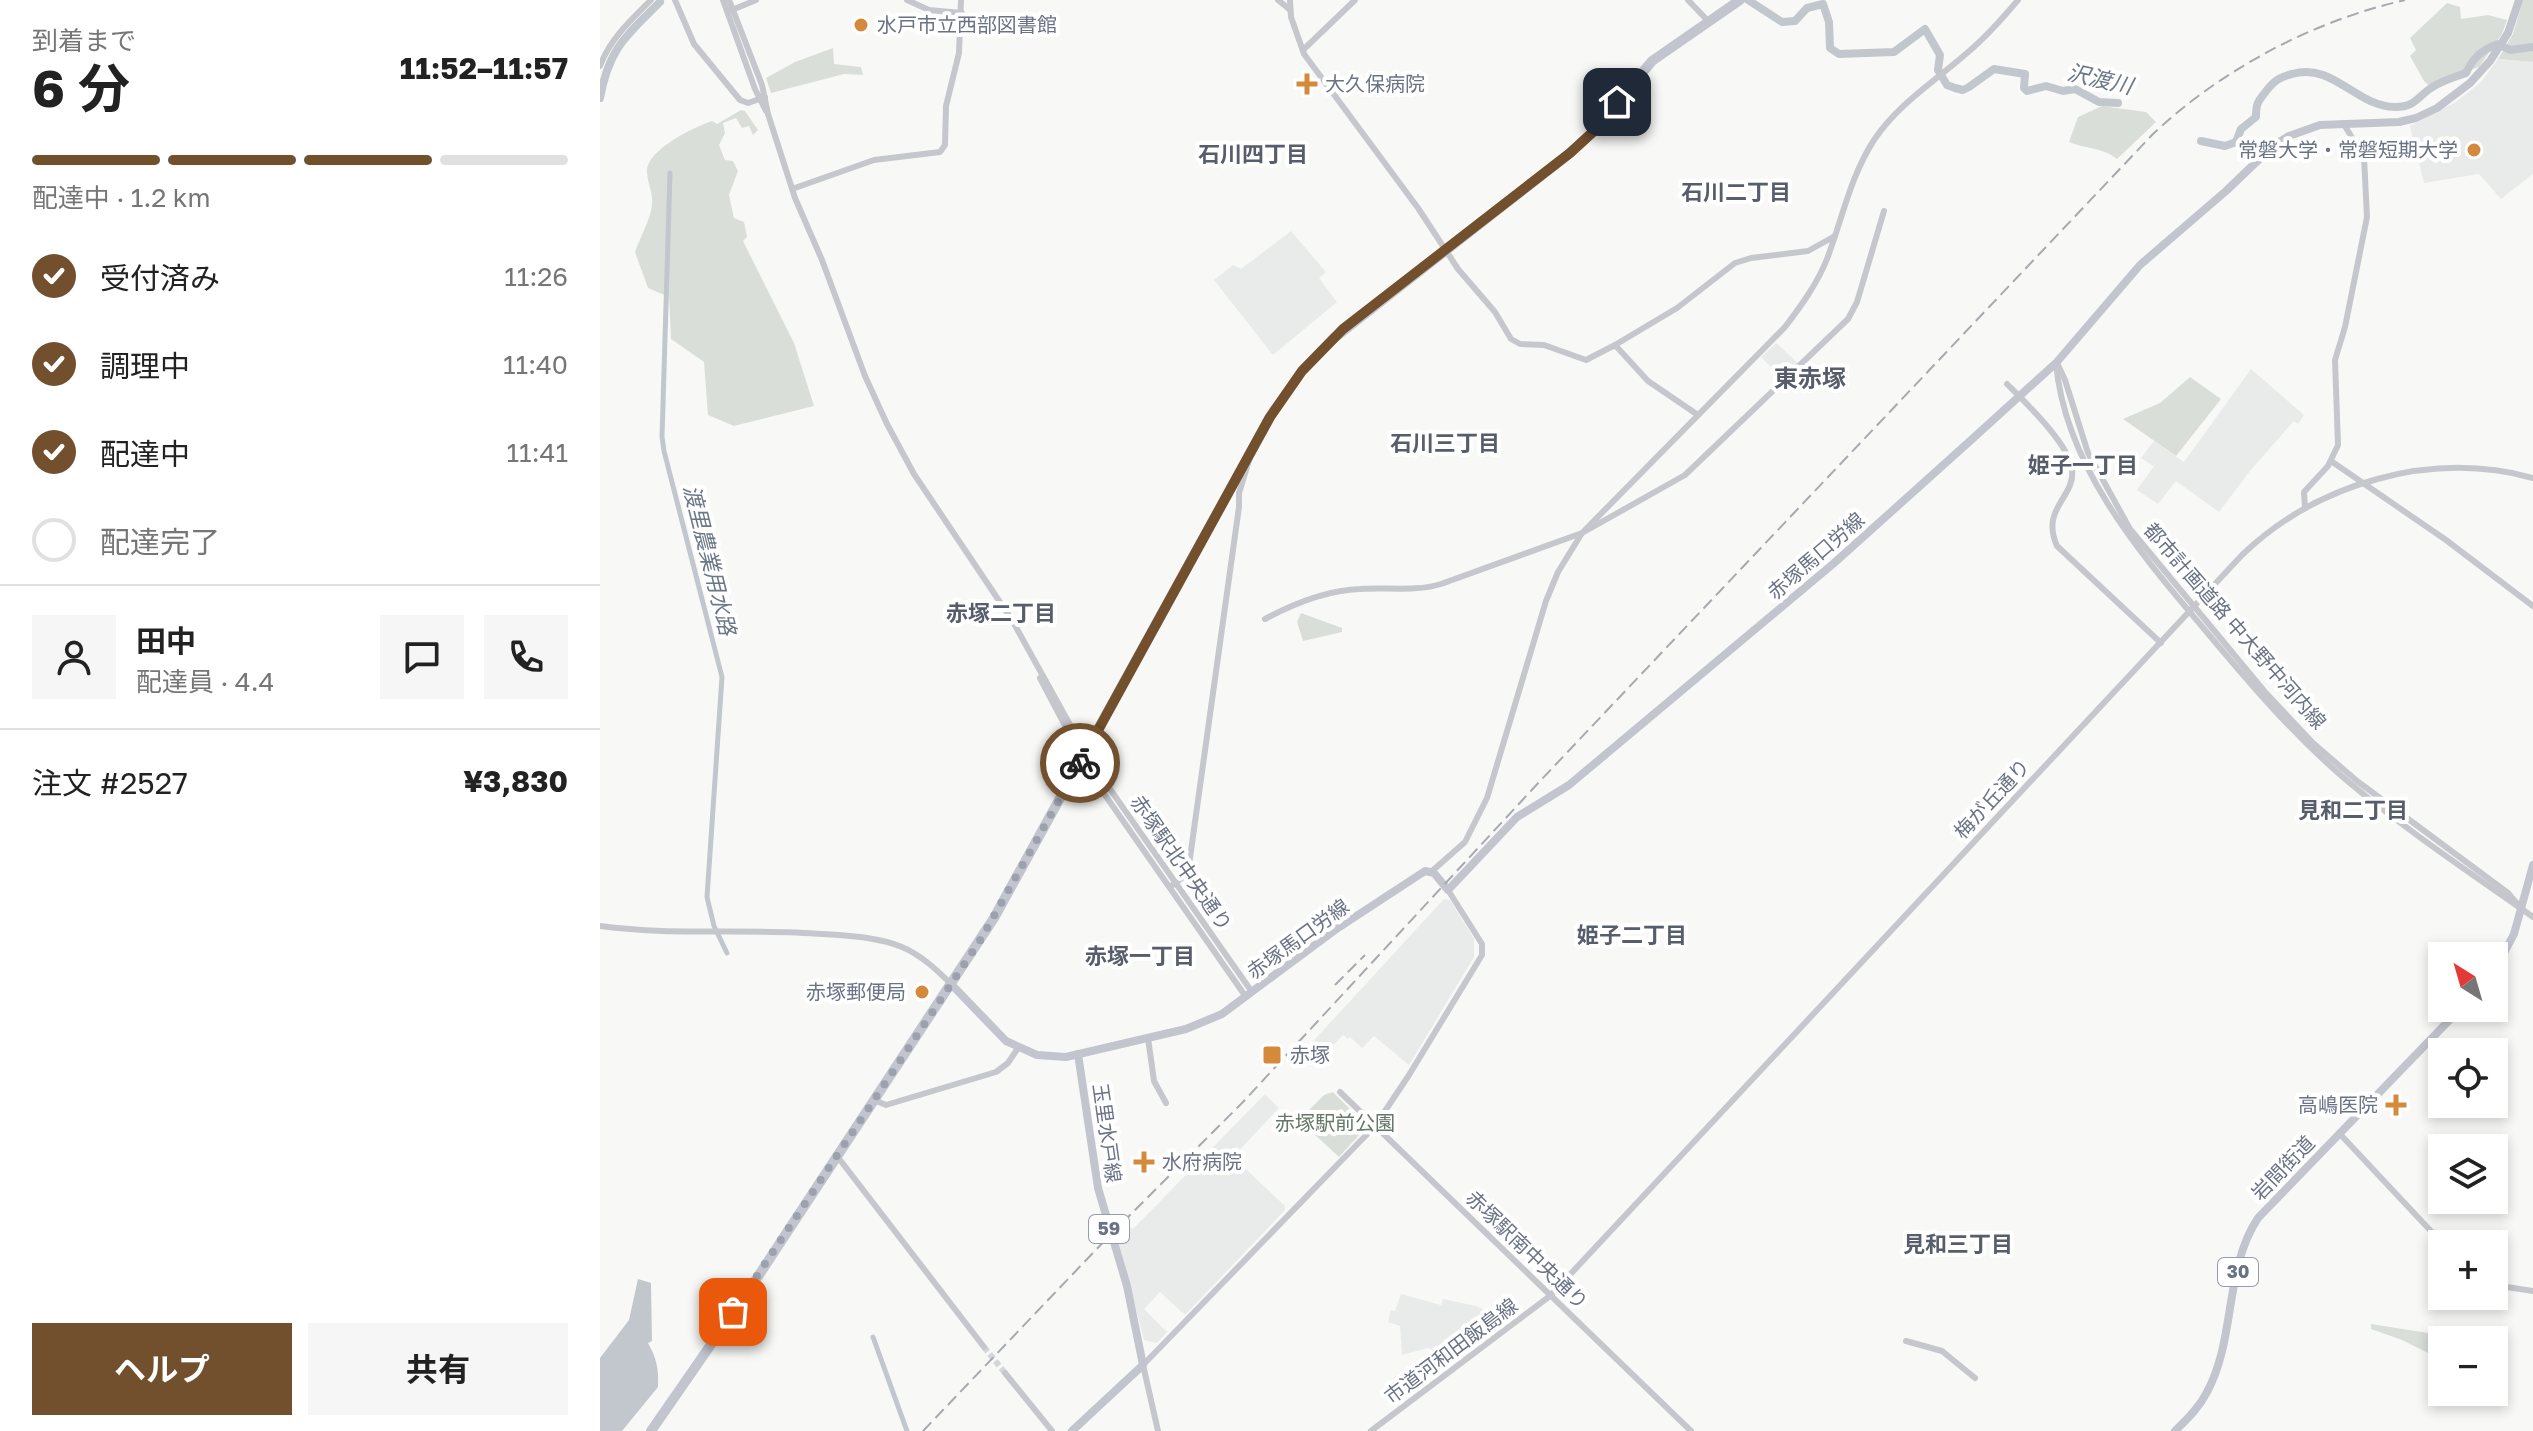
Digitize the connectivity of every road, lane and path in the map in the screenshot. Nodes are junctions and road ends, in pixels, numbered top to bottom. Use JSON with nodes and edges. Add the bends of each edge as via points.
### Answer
{"nodes":[{"id":1,"x":651,"y":0,"type":"edge"},
{"id":2,"x":675,"y":0,"type":"edge"},
{"id":3,"x":726,"y":0,"type":"edge"},
{"id":4,"x":756,"y":0,"type":"edge"},
{"id":5,"x":907,"y":0,"type":"edge"},
{"id":6,"x":961,"y":0,"type":"edge"},
{"id":7,"x":1278,"y":0,"type":"edge"},
{"id":8,"x":1290,"y":0,"type":"edge"},
{"id":9,"x":1355,"y":0,"type":"edge"},
{"id":10,"x":1688,"y":0,"type":"edge"},
{"id":11,"x":1740,"y":0,"type":"edge"},
{"id":12,"x":2018,"y":0,"type":"edge"},
{"id":13,"x":2519,"y":0,"type":"edge"},
{"id":14,"x":1289,"y":9,"type":"junction"},
{"id":15,"x":732,"y":10,"type":"junction"},
{"id":16,"x":962,"y":13,"type":"junction"},
{"id":17,"x":1709,"y":22,"type":"junction"},
{"id":18,"x":1303,"y":50,"type":"junction"},
{"id":19,"x":600,"y":66,"type":"edge"},
{"id":20,"x":762,"y":98,"type":"junction"},
{"id":21,"x":2343,"y":123,"type":"junction"},
{"id":22,"x":792,"y":189,"type":"junction"},
{"id":23,"x":1884,"y":211,"type":"dead end"},
{"id":24,"x":1835,"y":236,"type":"junction"},
{"id":25,"x":1446,"y":251,"type":"junction"},
{"id":26,"x":1615,"y":345,"type":"junction"},
{"id":27,"x":2056,"y":363,"type":"junction"},
{"id":28,"x":2007,"y":384,"type":"dead end"},
{"id":29,"x":2019,"y":397,"type":"junction"},
{"id":30,"x":1698,"y":415,"type":"junction"},
{"id":31,"x":2331,"y":461,"type":"junction"},
{"id":32,"x":2533,"y":478,"type":"edge"},
{"id":33,"x":2362,"y":482,"type":"junction"},
{"id":34,"x":1237,"y":492,"type":"junction"},
{"id":35,"x":2305,"y":508,"type":"junction"},
{"id":36,"x":1582,"y":533,"type":"junction"},
{"id":37,"x":2533,"y":606,"type":"edge"},
{"id":38,"x":2192,"y":610,"type":"junction"},
{"id":39,"x":1265,"y":619,"type":"dead end"},
{"id":40,"x":2161,"y":643,"type":"junction"},
{"id":41,"x":1084,"y":756,"type":"junction"},
{"id":42,"x":2533,"y":865,"type":"edge"},
{"id":43,"x":1431,"y":872,"type":"junction"},
{"id":44,"x":1173,"y":885,"type":"junction"},
{"id":45,"x":1448,"y":890,"type":"junction"},
{"id":46,"x":2521,"y":908,"type":"junction"},
{"id":47,"x":2533,"y":917,"type":"edge"},
{"id":48,"x":600,"y":926,"type":"edge"},
{"id":49,"x":2508,"y":951,"type":"edge"},
{"id":50,"x":951,"y":984,"type":"junction"},
{"id":51,"x":1249,"y":994,"type":"junction"},
{"id":52,"x":2447,"y":1022,"type":"edge"},
{"id":53,"x":1148,"y":1038,"type":"junction"},
{"id":54,"x":1018,"y":1048,"type":"junction"},
{"id":55,"x":1078,"y":1054,"type":"junction"},
{"id":56,"x":1340,"y":1092,"type":"dead end"},
{"id":57,"x":874,"y":1100,"type":"junction"},
{"id":58,"x":1166,"y":1103,"type":"dead end"},
{"id":59,"x":1375,"y":1126,"type":"junction"},
{"id":60,"x":2339,"y":1133,"type":"junction"},
{"id":61,"x":837,"y":1156,"type":"junction"},
{"id":62,"x":2430,"y":1230,"type":"edge"},
{"id":63,"x":2508,"y":1287,"type":"edge"},
{"id":64,"x":2533,"y":1291,"type":"edge"},
{"id":65,"x":1550,"y":1296,"type":"junction"},
{"id":66,"x":1906,"y":1341,"type":"dead end"},
{"id":67,"x":984,"y":1347,"type":"tunnel mouth"},
{"id":68,"x":1143,"y":1365,"type":"junction"},
{"id":69,"x":1005,"y":1373,"type":"tunnel mouth"},
{"id":70,"x":1975,"y":1378,"type":"dead end"},
{"id":71,"x":651,"y":1431,"type":"edge"},
{"id":72,"x":1052,"y":1431,"type":"edge"},
{"id":73,"x":1072,"y":1431,"type":"edge"},
{"id":74,"x":1158,"y":1431,"type":"edge"},
{"id":75,"x":1371,"y":1431,"type":"edge"},
{"id":76,"x":1691,"y":1431,"type":"edge"},
{"id":77,"x":2175,"y":1431,"type":"edge"}],
"edges":[{"from":1,"to":19,"type":"street","via":[[619,33]]},
{"from":2,"to":20,"type":"street","via":[[694,43],[740,100]]},
{"from":3,"to":15,"type":"street"},
{"from":3,"to":20,"type":"street"},
{"from":4,"to":15,"type":"street"},
{"from":5,"to":16,"type":"street","via":[[929,10]]},
{"from":6,"to":16,"type":"street"},
{"from":7,"to":14,"type":"street"},
{"from":8,"to":14,"type":"street"},
{"from":9,"to":18,"type":"street"},
{"from":10,"to":17,"type":"street"},
{"from":11,"to":17,"type":"highway"},
{"from":12,"to":24,"type":"street","via":[[1989,33],[1895,114],[1868,150]]},
{"from":13,"to":21,"type":"main road","name":"赤塚馬口労線","via":[[2497,51],[2452,98],[2408,120]]},
{"from":14,"to":18,"type":"street"},
{"from":15,"to":20,"type":"street"},
{"from":16,"to":22,"type":"street","via":[[940,152],[874,160]]},
{"from":17,"to":25,"type":"highway","via":[[1652,61],[1594,131]]},
{"from":18,"to":25,"type":"street"},
{"from":20,"to":22,"type":"street","name":"赤塚駅北中央通り"},
{"from":21,"to":27,"type":"main road","name":"赤塚馬口労線","via":[[2309,127],[2273,146],[2140,265]]},
{"from":21,"to":31,"type":"street","via":[[2364,157],[2367,201],[2363,244],[2335,360],[2338,431]]},
{"from":22,"to":41,"type":"street","name":"赤塚駅北中央通り","via":[[887,424],[914,474],[1005,608],[1043,688]]},
{"from":23,"to":36,"type":"street","via":[[1857,302],[1841,327],[1694,468]]},
{"from":24,"to":26,"type":"street","via":[[1808,251],[1735,263],[1677,308]]},
{"from":24,"to":30,"type":"street","via":[[1797,312]]},
{"from":25,"to":26,"type":"street","via":[[1516,343],[1544,345],[1586,360]]},
{"from":25,"to":34,"type":"highway","via":[[1350,323],[1309,362],[1250,454]]},
{"from":26,"to":30,"type":"street","via":[[1648,381]]},
{"from":27,"to":29,"type":"main road","name":"赤塚馬口労線"},
{"from":27,"to":38,"type":"street","name":"都市計画道路 中大野中河内線","via":[[2077,443],[2100,492],[2135,546]]},
{"from":28,"to":29,"type":"street"},
{"from":29,"to":40,"type":"street","via":[[2072,466],[2051,525],[2057,546]]},
{"from":29,"to":45,"type":"main road","name":"赤塚馬口労線","via":[[1710,669],[1569,785],[1517,817]]},
{"from":30,"to":36,"type":"street"},
{"from":31,"to":33,"type":"street"},
{"from":31,"to":35,"type":"street","via":[[2304,492]]},
{"from":32,"to":33,"type":"street","name":"梅が丘通り","via":[[2451,469]]},
{"from":33,"to":35,"type":"street","name":"梅が丘通り"},
{"from":33,"to":37,"type":"street"},
{"from":34,"to":41,"type":"highway","via":[[1226,496]]},
{"from":34,"to":44,"type":"street","via":[[1189,865]]},
{"from":35,"to":38,"type":"street","name":"梅が丘通り","via":[[2249,547]]},
{"from":36,"to":39,"type":"street","via":[[1430,587],[1357,589],[1314,598]]},
{"from":36,"to":43,"type":"street","via":[[1546,601],[1478,819],[1465,842]]},
{"from":38,"to":40,"type":"street","name":"梅が丘通り"},
{"from":38,"to":46,"type":"street","name":"都市計画道路 中大野中河内線","via":[[2261,697],[2325,761]]},
{"from":40,"to":65,"type":"street","name":"梅が丘通り"},
{"from":41,"to":44,"type":"street","name":"赤塚駅北中央通り","via":[[1093,778]]},
{"from":41,"to":50,"type":"highway"},
{"from":42,"to":46,"type":"main road"},
{"from":43,"to":45,"type":"main road"},
{"from":43,"to":51,"type":"main road","name":"赤塚馬口労線","via":[[1335,930]]},
{"from":44,"to":51,"type":"street","name":"赤塚駅北中央通り"},
{"from":45,"to":59,"type":"street","via":[[1483,952]]},
{"from":46,"to":47,"type":"street","name":"都市計画道路 中大野中河内線"},
{"from":46,"to":49,"type":"main road"},
{"from":48,"to":50,"type":"street","via":[[650,932],[786,931],[879,940],[917,955]]},
{"from":50,"to":54,"type":"main road"},
{"from":50,"to":57,"type":"highway"},
{"from":51,"to":53,"type":"main road","name":"赤塚馬口労線","via":[[1205,1023]]},
{"from":52,"to":60,"type":"main road","name":"岩間街道","number":"30"},
{"from":53,"to":55,"type":"main road","name":"赤塚馬口労線"},
{"from":53,"to":58,"type":"street","via":[[1154,1081]]},
{"from":54,"to":55,"type":"main road","via":[[1042,1056]]},
{"from":54,"to":57,"type":"street","via":[[1008,1063],[990,1074],[886,1105]]},
{"from":55,"to":68,"type":"main road","name":"玉里水戸線","number":"59","via":[[1098,1188]]},
{"from":56,"to":59,"type":"street","name":"赤塚駅南中央通り"},
{"from":57,"to":61,"type":"highway"},
{"from":59,"to":65,"type":"street","name":"赤塚駅南中央通り"},
{"from":59,"to":68,"type":"street"},
{"from":60,"to":62,"type":"street"},
{"from":60,"to":77,"type":"main road","name":"岩間街道","number":"30","via":[[2254,1223],[2240,1260],[2215,1376],[2197,1409]]},
{"from":61,"to":67,"type":"street"},
{"from":61,"to":71,"type":"highway"},
{"from":63,"to":64,"type":"street"},
{"from":65,"to":75,"type":"street","name":"市道河和田飯島線"},
{"from":65,"to":76,"type":"street","name":"赤塚駅南中央通り"},
{"from":66,"to":70,"type":"street","via":[[1942,1351]]},
{"from":68,"to":73,"type":"main road"},
{"from":68,"to":74,"type":"street"},
{"from":69,"to":72,"type":"street"}]}
